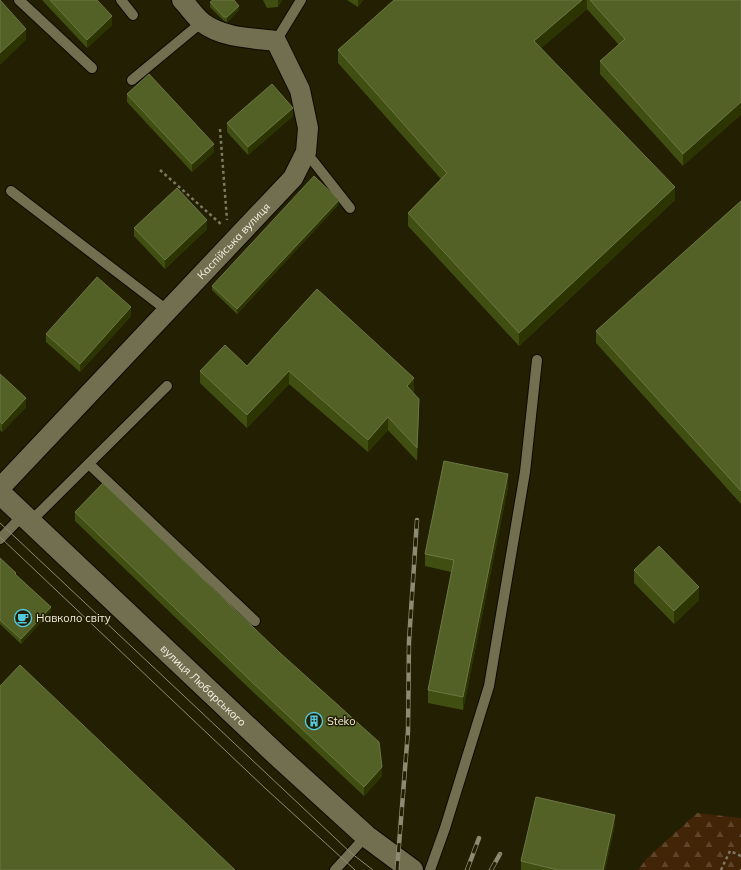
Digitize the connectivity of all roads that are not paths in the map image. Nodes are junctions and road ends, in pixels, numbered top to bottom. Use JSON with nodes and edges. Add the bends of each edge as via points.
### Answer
{"nodes":[{"id":1,"x":19,"y":0,"type":"edge"},
{"id":2,"x":121,"y":0,"type":"edge"},
{"id":3,"x":182,"y":0,"type":"edge"},
{"id":4,"x":301,"y":0,"type":"edge"},
{"id":5,"x":133,"y":15,"type":"dead end"},
{"id":6,"x":202,"y":22,"type":"junction"},
{"id":7,"x":276,"y":41,"type":"junction"},
{"id":8,"x":92,"y":68,"type":"dead end"},
{"id":9,"x":132,"y":80,"type":"dead end"},
{"id":10,"x":306,"y":152,"type":"junction"},
{"id":11,"x":11,"y":191,"type":"dead end"},
{"id":12,"x":350,"y":208,"type":"dead end"},
{"id":13,"x":168,"y":311,"type":"junction"},
{"id":14,"x":537,"y":360,"type":"dead end"},
{"id":15,"x":167,"y":386,"type":"dead end"},
{"id":16,"x":89,"y":464,"type":"junction"},
{"id":17,"x":0,"y":488,"type":"edge"},
{"id":18,"x":0,"y":493,"type":"edge"},
{"id":19,"x":27,"y":519,"type":"junction"},
{"id":20,"x":0,"y":539,"type":"edge"},
{"id":21,"x":255,"y":621,"type":"dead end"},
{"id":22,"x":366,"y":836,"type":"junction"},
{"id":23,"x":335,"y":870,"type":"edge"},
{"id":24,"x":412,"y":870,"type":"edge"},
{"id":25,"x":430,"y":870,"type":"edge"}],
"edges":[{"from":1,"to":8,"type":"lane"},
{"from":2,"to":5,"type":"lane"},
{"from":3,"to":6,"type":"street"},
{"from":4,"to":7,"type":"lane"},
{"from":6,"to":7,"type":"street","via":[[233,36]]},
{"from":6,"to":9,"type":"lane"},
{"from":7,"to":10,"type":"street","name":"Каспійська вулиця","via":[[300,90],[308,128]]},
{"from":10,"to":12,"type":"lane"},
{"from":10,"to":13,"type":"street","name":"Каспійська вулиця","via":[[293,178],[233,234]]},
{"from":11,"to":13,"type":"lane"},
{"from":13,"to":17,"type":"street","name":"Каспійська вулиця"},
{"from":14,"to":25,"type":"lane","via":[[525,472],[489,686]]},
{"from":15,"to":16,"type":"lane"},
{"from":16,"to":19,"type":"lane"},
{"from":16,"to":21,"type":"lane"},
{"from":18,"to":19,"type":"main road","name":"вулиця Любарського"},
{"from":19,"to":20,"type":"lane"},
{"from":19,"to":22,"type":"main road","name":"вулиця Любарського"},
{"from":22,"to":23,"type":"lane"},
{"from":22,"to":24,"type":"main road","name":"вулиця Любарського"}]}
